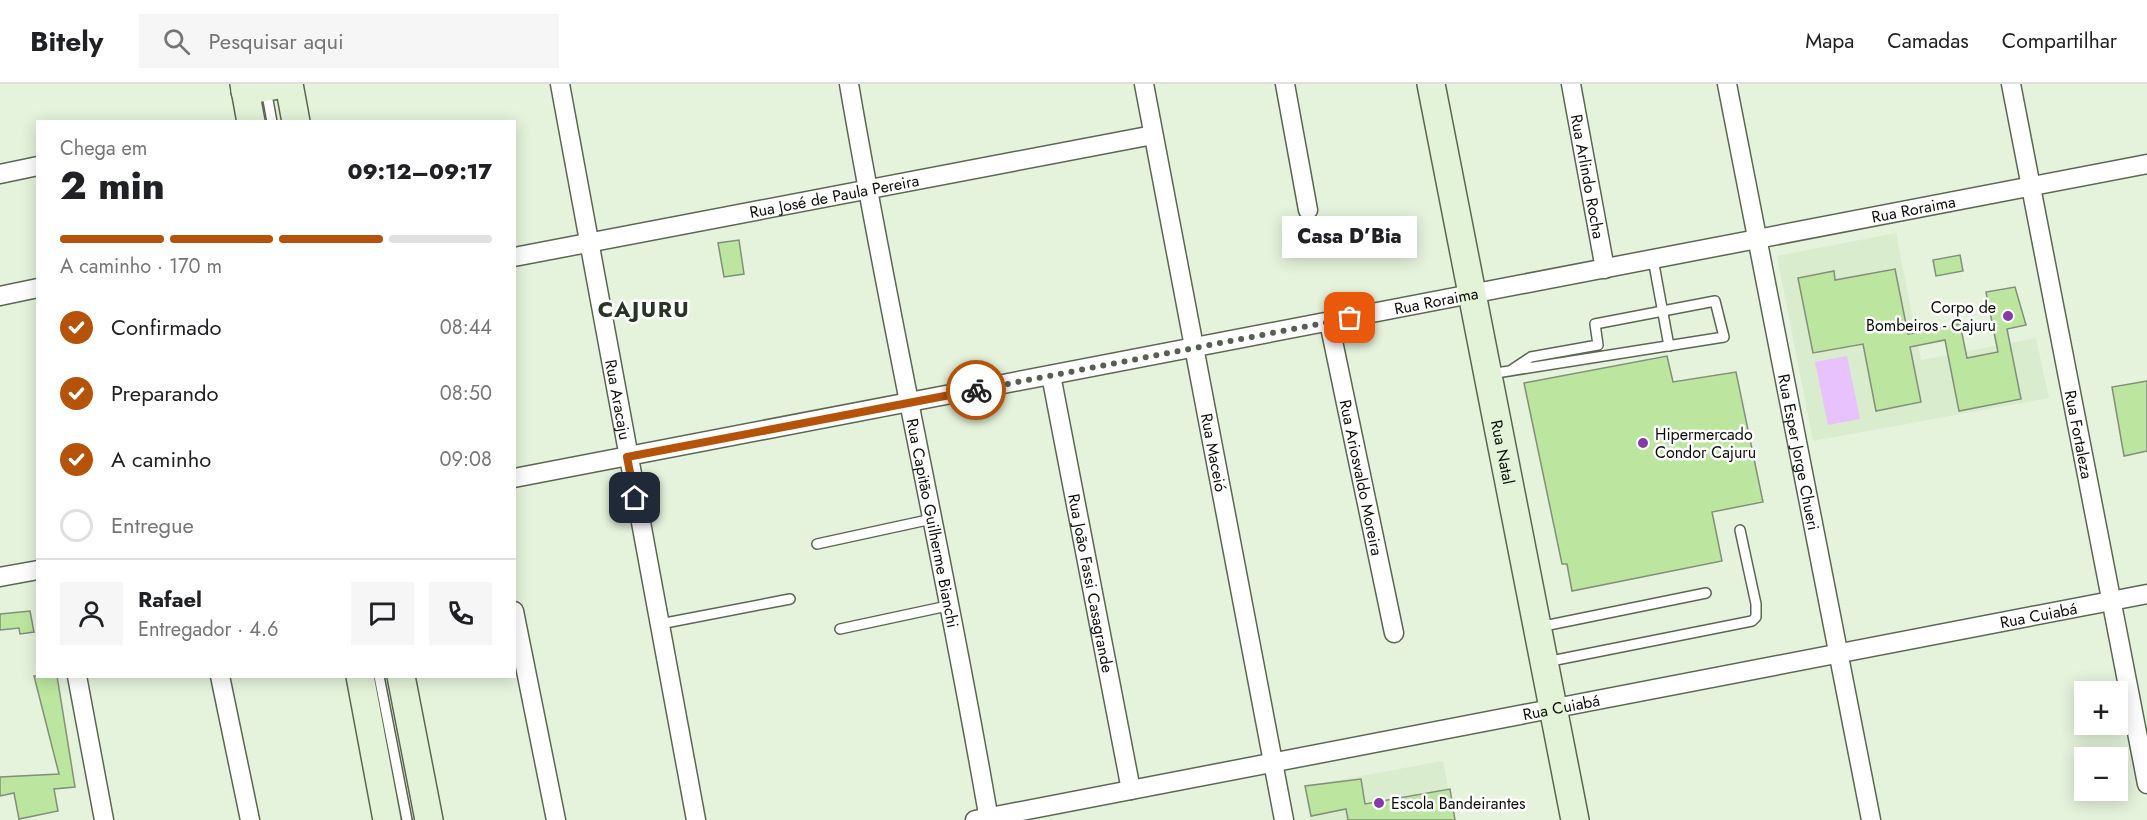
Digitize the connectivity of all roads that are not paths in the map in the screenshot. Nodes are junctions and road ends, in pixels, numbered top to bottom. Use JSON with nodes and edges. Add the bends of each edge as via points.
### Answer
{"nodes":[{"id":1,"x":560,"y":84,"type":"edge"},
{"id":2,"x":849,"y":84,"type":"edge"},
{"id":3,"x":1144,"y":84,"type":"edge"},
{"id":4,"x":1285,"y":84,"type":"edge"},
{"id":5,"x":1431,"y":84,"type":"edge"},
{"id":6,"x":1571,"y":84,"type":"edge"},
{"id":7,"x":1727,"y":84,"type":"edge"},
{"id":8,"x":2011,"y":84,"type":"edge"},
{"id":9,"x":266,"y":86,"type":"edge"},
{"id":10,"x":252,"y":120,"type":"edge"},
{"id":11,"x":272,"y":120,"type":"edge"},
{"id":12,"x":294,"y":120,"type":"edge"},
{"id":13,"x":1153,"y":135,"type":"junction"},
{"id":14,"x":2147,"y":164,"type":"edge"},
{"id":15,"x":36,"y":166,"type":"edge"},
{"id":16,"x":0,"y":174,"type":"edge"},
{"id":17,"x":2031,"y":187,"type":"junction"},
{"id":18,"x":867,"y":190,"type":"junction"},
{"id":19,"x":1308,"y":210,"type":"dead end"},
{"id":20,"x":1757,"y":239,"type":"junction"},
{"id":21,"x":588,"y":243,"type":"junction"},
{"id":22,"x":516,"y":257,"type":"edge"},
{"id":23,"x":1653,"y":259,"type":"junction"},
{"id":24,"x":1605,"y":269,"type":"junction"},
{"id":25,"x":36,"y":288,"type":"edge"},
{"id":26,"x":1472,"y":294,"type":"junction"},
{"id":27,"x":0,"y":296,"type":"edge"},
{"id":28,"x":1663,"y":312,"type":"junction"},
{"id":29,"x":1329,"y":322,"type":"junction"},
{"id":30,"x":1669,"y":346,"type":"junction"},
{"id":31,"x":1194,"y":348,"type":"junction"},
{"id":32,"x":1499,"y":373,"type":"junction"},
{"id":33,"x":1051,"y":375,"type":"junction"},
{"id":34,"x":909,"y":403,"type":"junction"},
{"id":35,"x":627,"y":457,"type":"junction"},
{"id":36,"x":516,"y":478,"type":"edge"},
{"id":37,"x":932,"y":519,"type":"junction"},
{"id":38,"x":1740,"y":530,"type":"dead end"},
{"id":39,"x":817,"y":544,"type":"dead end"},
{"id":40,"x":36,"y":570,"type":"edge"},
{"id":41,"x":0,"y":577,"type":"edge"},
{"id":42,"x":1707,"y":593,"type":"dead end"},
{"id":43,"x":2147,"y":594,"type":"edge"},
{"id":44,"x":790,"y":599,"type":"dead end"},
{"id":45,"x":2112,"y":601,"type":"junction"},
{"id":46,"x":951,"y":605,"type":"junction"},
{"id":47,"x":516,"y":621,"type":"edge"},
{"id":48,"x":660,"y":624,"type":"junction"},
{"id":49,"x":1537,"y":627,"type":"junction"},
{"id":50,"x":840,"y":629,"type":"dead end"},
{"id":51,"x":1394,"y":633,"type":"dead end"},
{"id":52,"x":1839,"y":654,"type":"junction"},
{"id":53,"x":1544,"y":663,"type":"junction"},
{"id":54,"x":77,"y":678,"type":"edge"},
{"id":55,"x":220,"y":678,"type":"edge"},
{"id":56,"x":360,"y":678,"type":"edge"},
{"id":57,"x":379,"y":678,"type":"edge"},
{"id":58,"x":401,"y":678,"type":"edge"},
{"id":59,"x":1553,"y":709,"type":"junction"},
{"id":60,"x":1273,"y":763,"type":"junction"},
{"id":61,"x":2147,"y":784,"type":"edge"},
{"id":62,"x":1131,"y":790,"type":"junction"},
{"id":63,"x":984,"y":819,"type":"edge"},
{"id":64,"x":104,"y":820,"type":"edge"},
{"id":65,"x":250,"y":820,"type":"edge"},
{"id":66,"x":387,"y":820,"type":"edge"},
{"id":67,"x":406,"y":820,"type":"edge"},
{"id":68,"x":429,"y":820,"type":"edge"},
{"id":69,"x":556,"y":820,"type":"edge"},
{"id":70,"x":696,"y":820,"type":"edge"},
{"id":71,"x":1284,"y":820,"type":"edge"},
{"id":72,"x":1575,"y":820,"type":"edge"},
{"id":73,"x":1871,"y":820,"type":"edge"}],
"edges":[{"from":1,"to":21,"type":"street","name":"Rua Aracaju"},
{"from":2,"to":18,"type":"street","name":"Rua Capitão Guilherme Bianchi"},
{"from":3,"to":13,"type":"street","name":"Rua Maceió"},
{"from":4,"to":19,"type":"street"},
{"from":5,"to":26,"type":"street","name":"Rua Natal"},
{"from":6,"to":24,"type":"street","name":"Rua Arlindo Rocha"},
{"from":7,"to":20,"type":"street","name":"Rua Esper Jorge Chueri"},
{"from":8,"to":17,"type":"street","name":"Rua Fortaleza"},
{"from":9,"to":10,"type":"street"},
{"from":9,"to":11,"type":"lane"},
{"from":9,"to":12,"type":"street"},
{"from":13,"to":18,"type":"street","name":"Rua José de Paula Pereira"},
{"from":13,"to":31,"type":"street","name":"Rua Maceió"},
{"from":14,"to":17,"type":"street","name":"Rua Roraima"},
{"from":15,"to":16,"type":"street"},
{"from":17,"to":20,"type":"street","name":"Rua Roraima"},
{"from":17,"to":45,"type":"street","name":"Rua Fortaleza"},
{"from":18,"to":21,"type":"street","name":"Rua José de Paula Pereira"},
{"from":18,"to":34,"type":"street","name":"Rua Capitão Guilherme Bianchi"},
{"from":20,"to":23,"type":"street","name":"Rua Roraima"},
{"from":20,"to":52,"type":"street","name":"Rua Esper Jorge Chueri"},
{"from":21,"to":22,"type":"street","name":"Rua José de Paula Pereira"},
{"from":21,"to":35,"type":"street","name":"Rua Aracaju"},
{"from":23,"to":24,"type":"street","name":"Rua Roraima"},
{"from":23,"to":28,"type":"lane"},
{"from":24,"to":26,"type":"street","name":"Rua Roraima"},
{"from":25,"to":27,"type":"street"},
{"from":26,"to":29,"type":"street","name":"Rua Roraima"},
{"from":26,"to":32,"type":"street","name":"Rua Natal"},
{"from":28,"to":30,"type":"lane"},
{"from":28,"to":30,"type":"lane","via":[[1715,301],[1724,337]]},
{"from":28,"to":32,"type":"lane","via":[[1596,324],[1598,345],[1531,357]]},
{"from":29,"to":31,"type":"street","name":"Rua Roraima"},
{"from":29,"to":51,"type":"street","name":"Rua Ariosvaldo Moreira"},
{"from":30,"to":32,"type":"lane"},
{"from":31,"to":33,"type":"street","name":"Rua Roraima"},
{"from":31,"to":60,"type":"street","name":"Rua Maceió"},
{"from":32,"to":49,"type":"street","name":"Rua Natal"},
{"from":33,"to":34,"type":"street","name":"Rua Roraima"},
{"from":33,"to":62,"type":"street","name":"Rua João Fassi Casagrande"},
{"from":34,"to":35,"type":"street","name":"Rua Roraima"},
{"from":34,"to":37,"type":"street","name":"Rua Capitão Guilherme Bianchi"},
{"from":35,"to":36,"type":"street","name":"Rua Roraima"},
{"from":35,"to":48,"type":"street","name":"Rua Aracaju"},
{"from":37,"to":39,"type":"lane"},
{"from":37,"to":46,"type":"street","name":"Rua Capitão Guilherme Bianchi"},
{"from":38,"to":53,"type":"lane","via":[[1756,604],[1752,621]]},
{"from":40,"to":41,"type":"street"},
{"from":42,"to":49,"type":"lane"},
{"from":43,"to":45,"type":"street","name":"Rua Cuiabá"},
{"from":44,"to":48,"type":"lane"},
{"from":45,"to":52,"type":"street","name":"Rua Cuiabá"},
{"from":45,"to":61,"type":"street","name":"Rua Fortaleza"},
{"from":46,"to":50,"type":"lane"},
{"from":46,"to":63,"type":"street","name":"Rua Capitão Guilherme Bianchi"},
{"from":47,"to":69,"type":"street"},
{"from":48,"to":70,"type":"street","name":"Rua Aracaju"},
{"from":49,"to":53,"type":"street","name":"Rua Natal"},
{"from":52,"to":59,"type":"street","name":"Rua Cuiabá"},
{"from":52,"to":73,"type":"street","name":"Rua Esper Jorge Chueri"},
{"from":53,"to":59,"type":"street","name":"Rua Natal"},
{"from":54,"to":64,"type":"street"},
{"from":55,"to":65,"type":"street"},
{"from":56,"to":66,"type":"street"},
{"from":57,"to":67,"type":"lane"},
{"from":58,"to":68,"type":"street"},
{"from":59,"to":60,"type":"street","name":"Rua Cuiabá"},
{"from":59,"to":72,"type":"street","name":"Rua Natal"},
{"from":60,"to":62,"type":"street","name":"Rua Cuiabá"},
{"from":60,"to":71,"type":"street","name":"Rua Maceió"},
{"from":62,"to":63,"type":"street","name":"Rua Cuiabá"}]}
